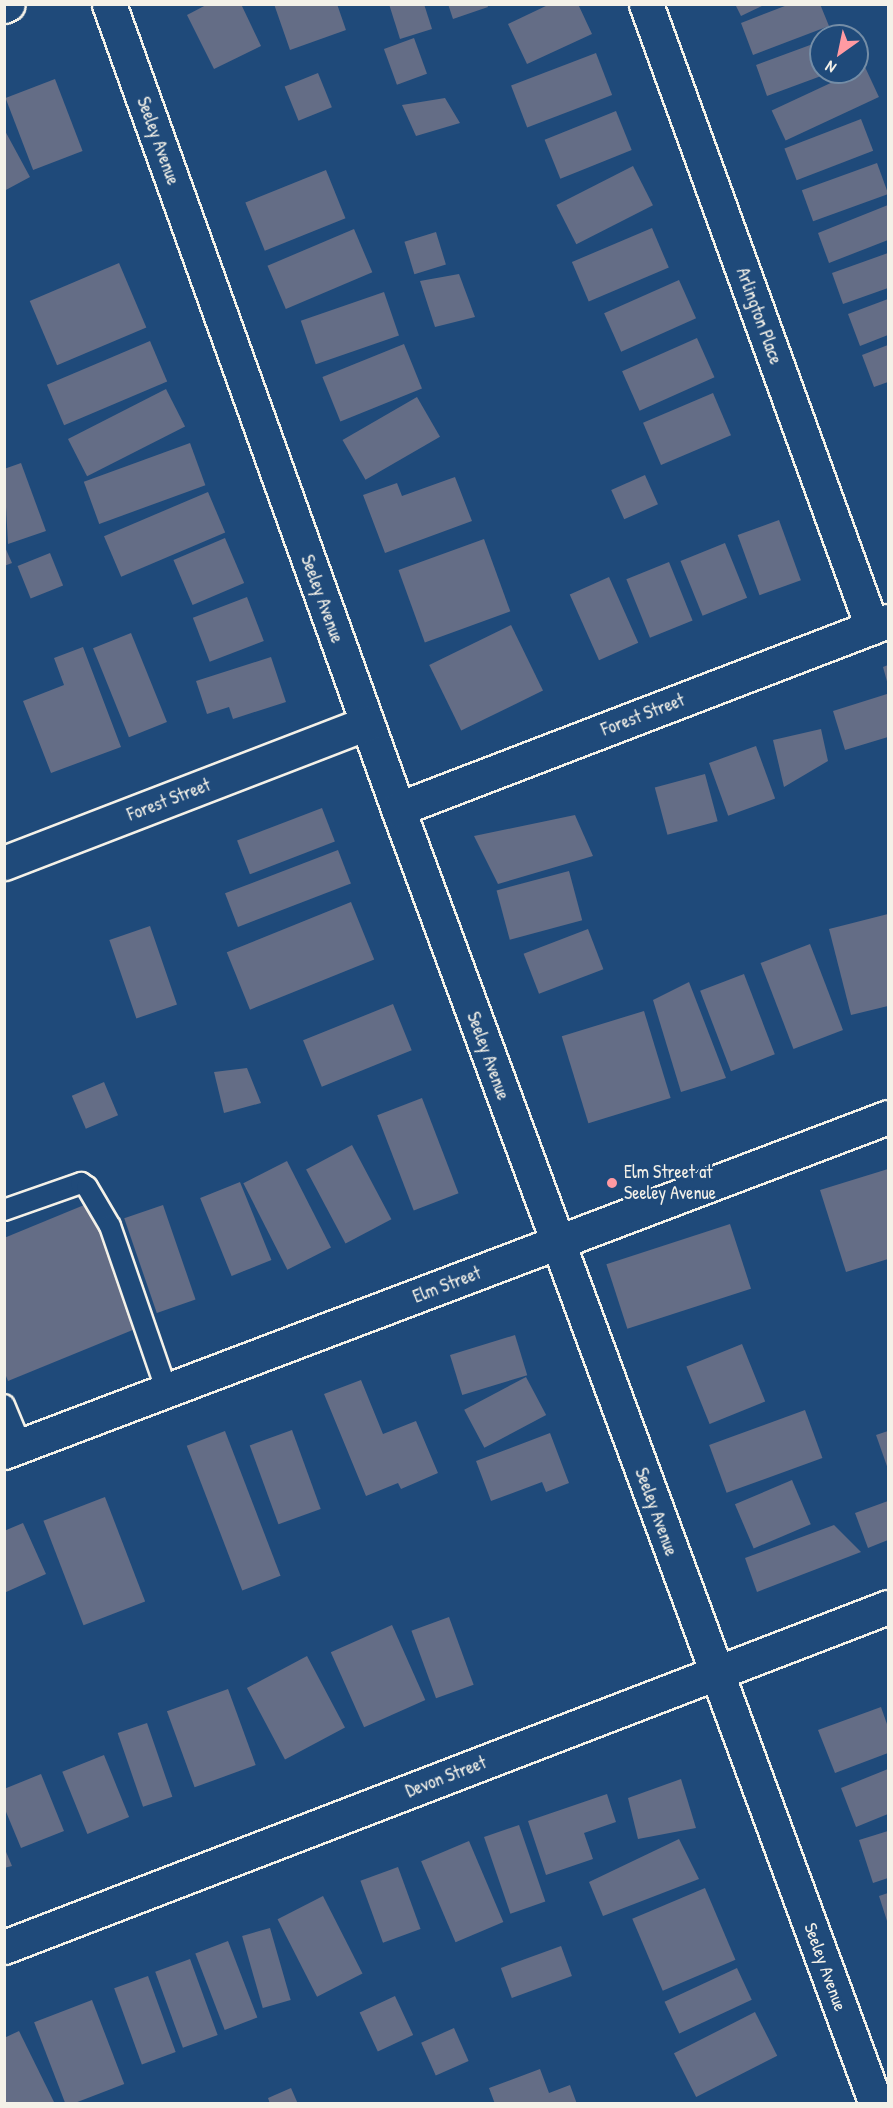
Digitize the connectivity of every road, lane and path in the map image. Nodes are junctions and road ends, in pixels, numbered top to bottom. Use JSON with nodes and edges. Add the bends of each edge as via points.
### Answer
{"nodes":[{"id":1,"x":109,"y":4,"type":"edge"},
{"id":2,"x":646,"y":4,"type":"edge"},
{"id":3,"x":880,"y":624,"type":"edge"},
{"id":4,"x":367,"y":723,"type":"junction"},
{"id":5,"x":398,"y":809,"type":"junction"},
{"id":6,"x":4,"y":863,"type":"edge"},
{"id":7,"x":888,"y":1117,"type":"edge"},
{"id":8,"x":4,"y":1210,"type":"edge"},
{"id":9,"x":557,"y":1242,"type":"junction"},
{"id":10,"x":167,"y":1392,"type":"junction"},
{"id":11,"x":4,"y":1405,"type":"edge"},
{"id":12,"x":13,"y":1449,"type":"edge"},
{"id":13,"x":888,"y":1607,"type":"edge"},
{"id":14,"x":716,"y":1672,"type":"junction"},
{"id":15,"x":4,"y":1947,"type":"edge"},
{"id":16,"x":888,"y":2101,"type":"edge"},
{"id":17,"x":876,"y":2103,"type":"edge"},
{"id":18,"x":881,"y":2103,"type":"edge"}],
"edges":[{"from":1,"to":4,"type":"street","name":"Seeley Avenue"},
{"from":2,"to":3,"type":"street","name":"Arlington Place"},
{"from":3,"to":5,"type":"street","name":"Forest Street"},
{"from":4,"to":5,"type":"street","name":"Seeley Avenue"},
{"from":4,"to":6,"type":"street","name":"Forest Street"},
{"from":5,"to":9,"type":"street","name":"Seeley Avenue"},
{"from":7,"to":9,"type":"street","name":"Elm Street"},
{"from":8,"to":10,"type":"lane","via":[[81,1183],[87,1187],[110,1226]]},
{"from":9,"to":10,"type":"street","name":"Elm Street"},
{"from":9,"to":14,"type":"street","name":"Seeley Avenue"},
{"from":10,"to":12,"type":"street","name":"Elm Street"},
{"from":11,"to":12,"type":"lane"},
{"from":13,"to":14,"type":"street","name":"Devon Street"},
{"from":14,"to":15,"type":"street","name":"Devon Street"},
{"from":14,"to":17,"type":"street","name":"Seeley Avenue"},
{"from":16,"to":18,"type":"street"}]}
